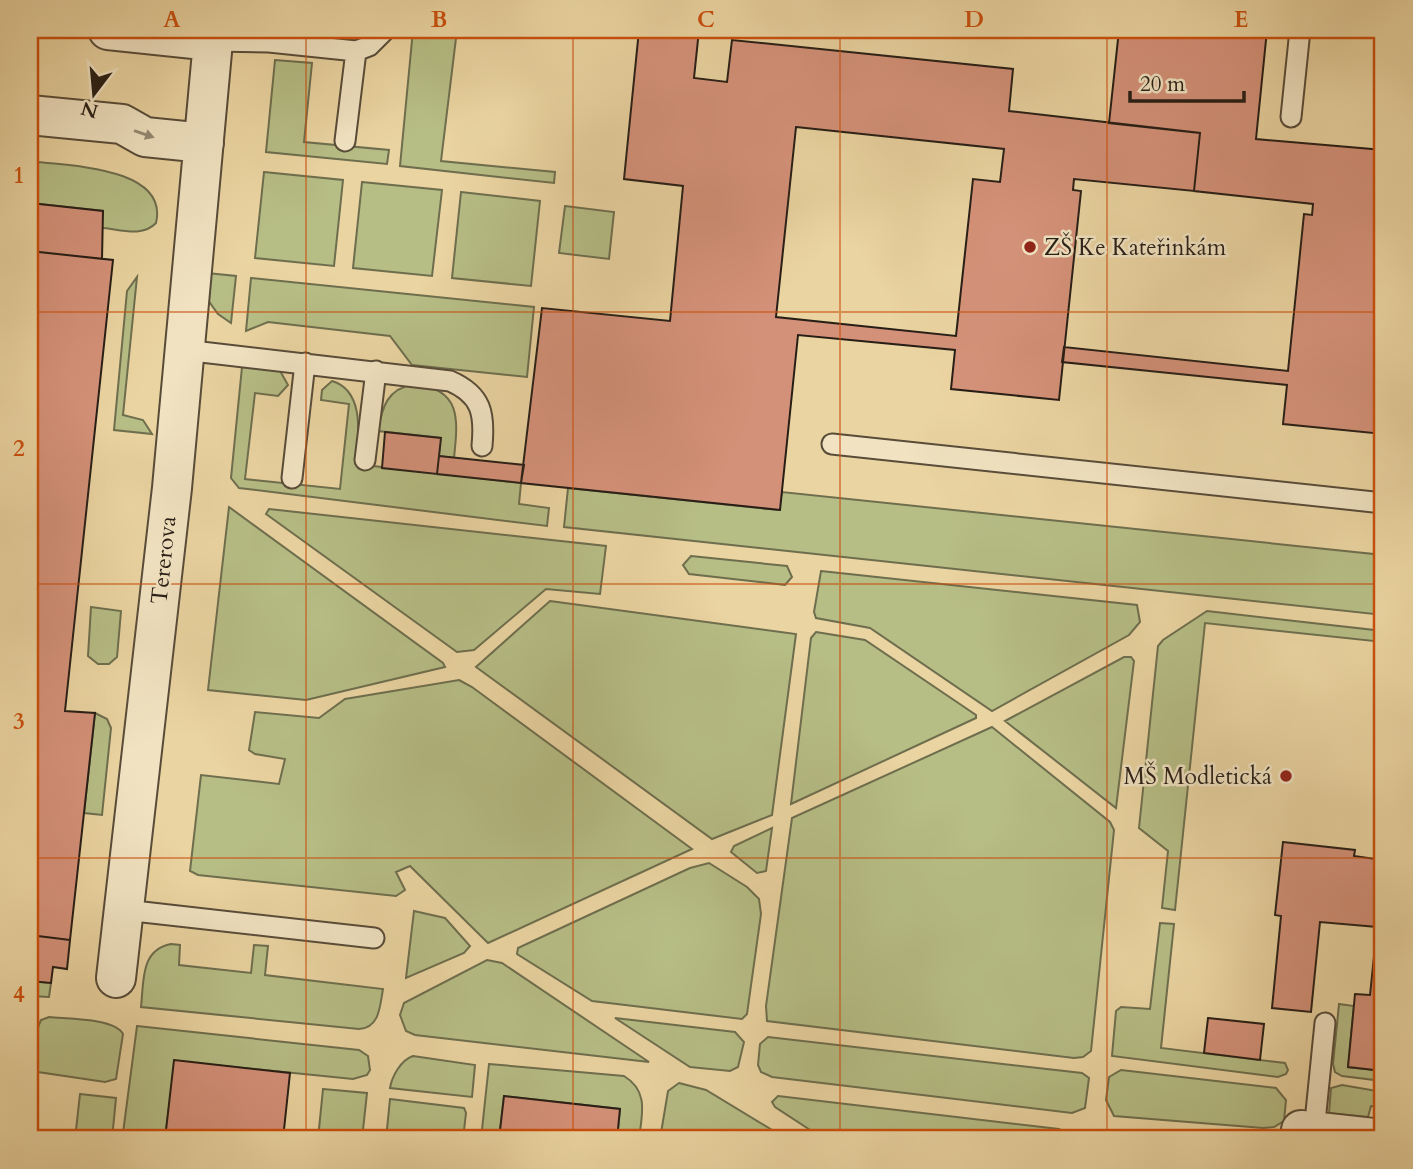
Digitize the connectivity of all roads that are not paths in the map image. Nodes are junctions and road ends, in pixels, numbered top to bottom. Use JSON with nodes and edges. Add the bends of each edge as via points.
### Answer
{"nodes":[{"id":1,"x":108,"y":30,"type":"edge"},
{"id":2,"x":385,"y":30,"type":"edge"},
{"id":3,"x":1300,"y":30,"type":"edge"},
{"id":4,"x":213,"y":41,"type":"junction"},
{"id":5,"x":356,"y":51,"type":"junction"},
{"id":6,"x":30,"y":115,"type":"edge"},
{"id":7,"x":1291,"y":117,"type":"dead end"},
{"id":8,"x":345,"y":141,"type":"dead end"},
{"id":9,"x":204,"y":143,"type":"junction"},
{"id":10,"x":184,"y":350,"type":"junction"},
{"id":11,"x":304,"y":363,"type":"junction"},
{"id":12,"x":376,"y":371,"type":"junction"},
{"id":13,"x":832,"y":444,"type":"dead end"},
{"id":14,"x":482,"y":446,"type":"dead end"},
{"id":15,"x":365,"y":460,"type":"dead end"},
{"id":16,"x":292,"y":478,"type":"dead end"},
{"id":17,"x":1383,"y":503,"type":"edge"},
{"id":18,"x":125,"y":910,"type":"junction"},
{"id":19,"x":374,"y":938,"type":"dead end"},
{"id":20,"x":116,"y":978,"type":"dead end"},
{"id":21,"x":1325,"y":1023,"type":"dead end"},
{"id":22,"x":1307,"y":1131,"type":"joint"},
{"id":23,"x":1383,"y":1139,"type":"edge"}],
"edges":[{"from":1,"to":4,"type":"street"},
{"from":2,"to":5,"type":"lane","via":[[369,46]]},
{"from":3,"to":7,"type":"lane"},
{"from":4,"to":5,"type":"lane"},
{"from":4,"to":9,"type":"street","name":"Tererova"},
{"from":5,"to":8,"type":"lane"},
{"from":6,"to":9,"type":"street","one_way":true,"via":[[122,124],[145,137]]},
{"from":9,"to":10,"type":"street","name":"Tererova"},
{"from":10,"to":11,"type":"lane"},
{"from":10,"to":18,"type":"street","name":"Tererova"},
{"from":11,"to":12,"type":"lane"},
{"from":11,"to":16,"type":"lane"},
{"from":12,"to":14,"type":"lane","via":[[437,377],[464,387],[480,403]]},
{"from":12,"to":15,"type":"lane"},
{"from":13,"to":17,"type":"lane"},
{"from":18,"to":19,"type":"lane"},
{"from":18,"to":20,"type":"street","name":"Tererova"},
{"from":21,"to":22,"type":"lane"},
{"from":22,"to":23,"type":"street"}]}
